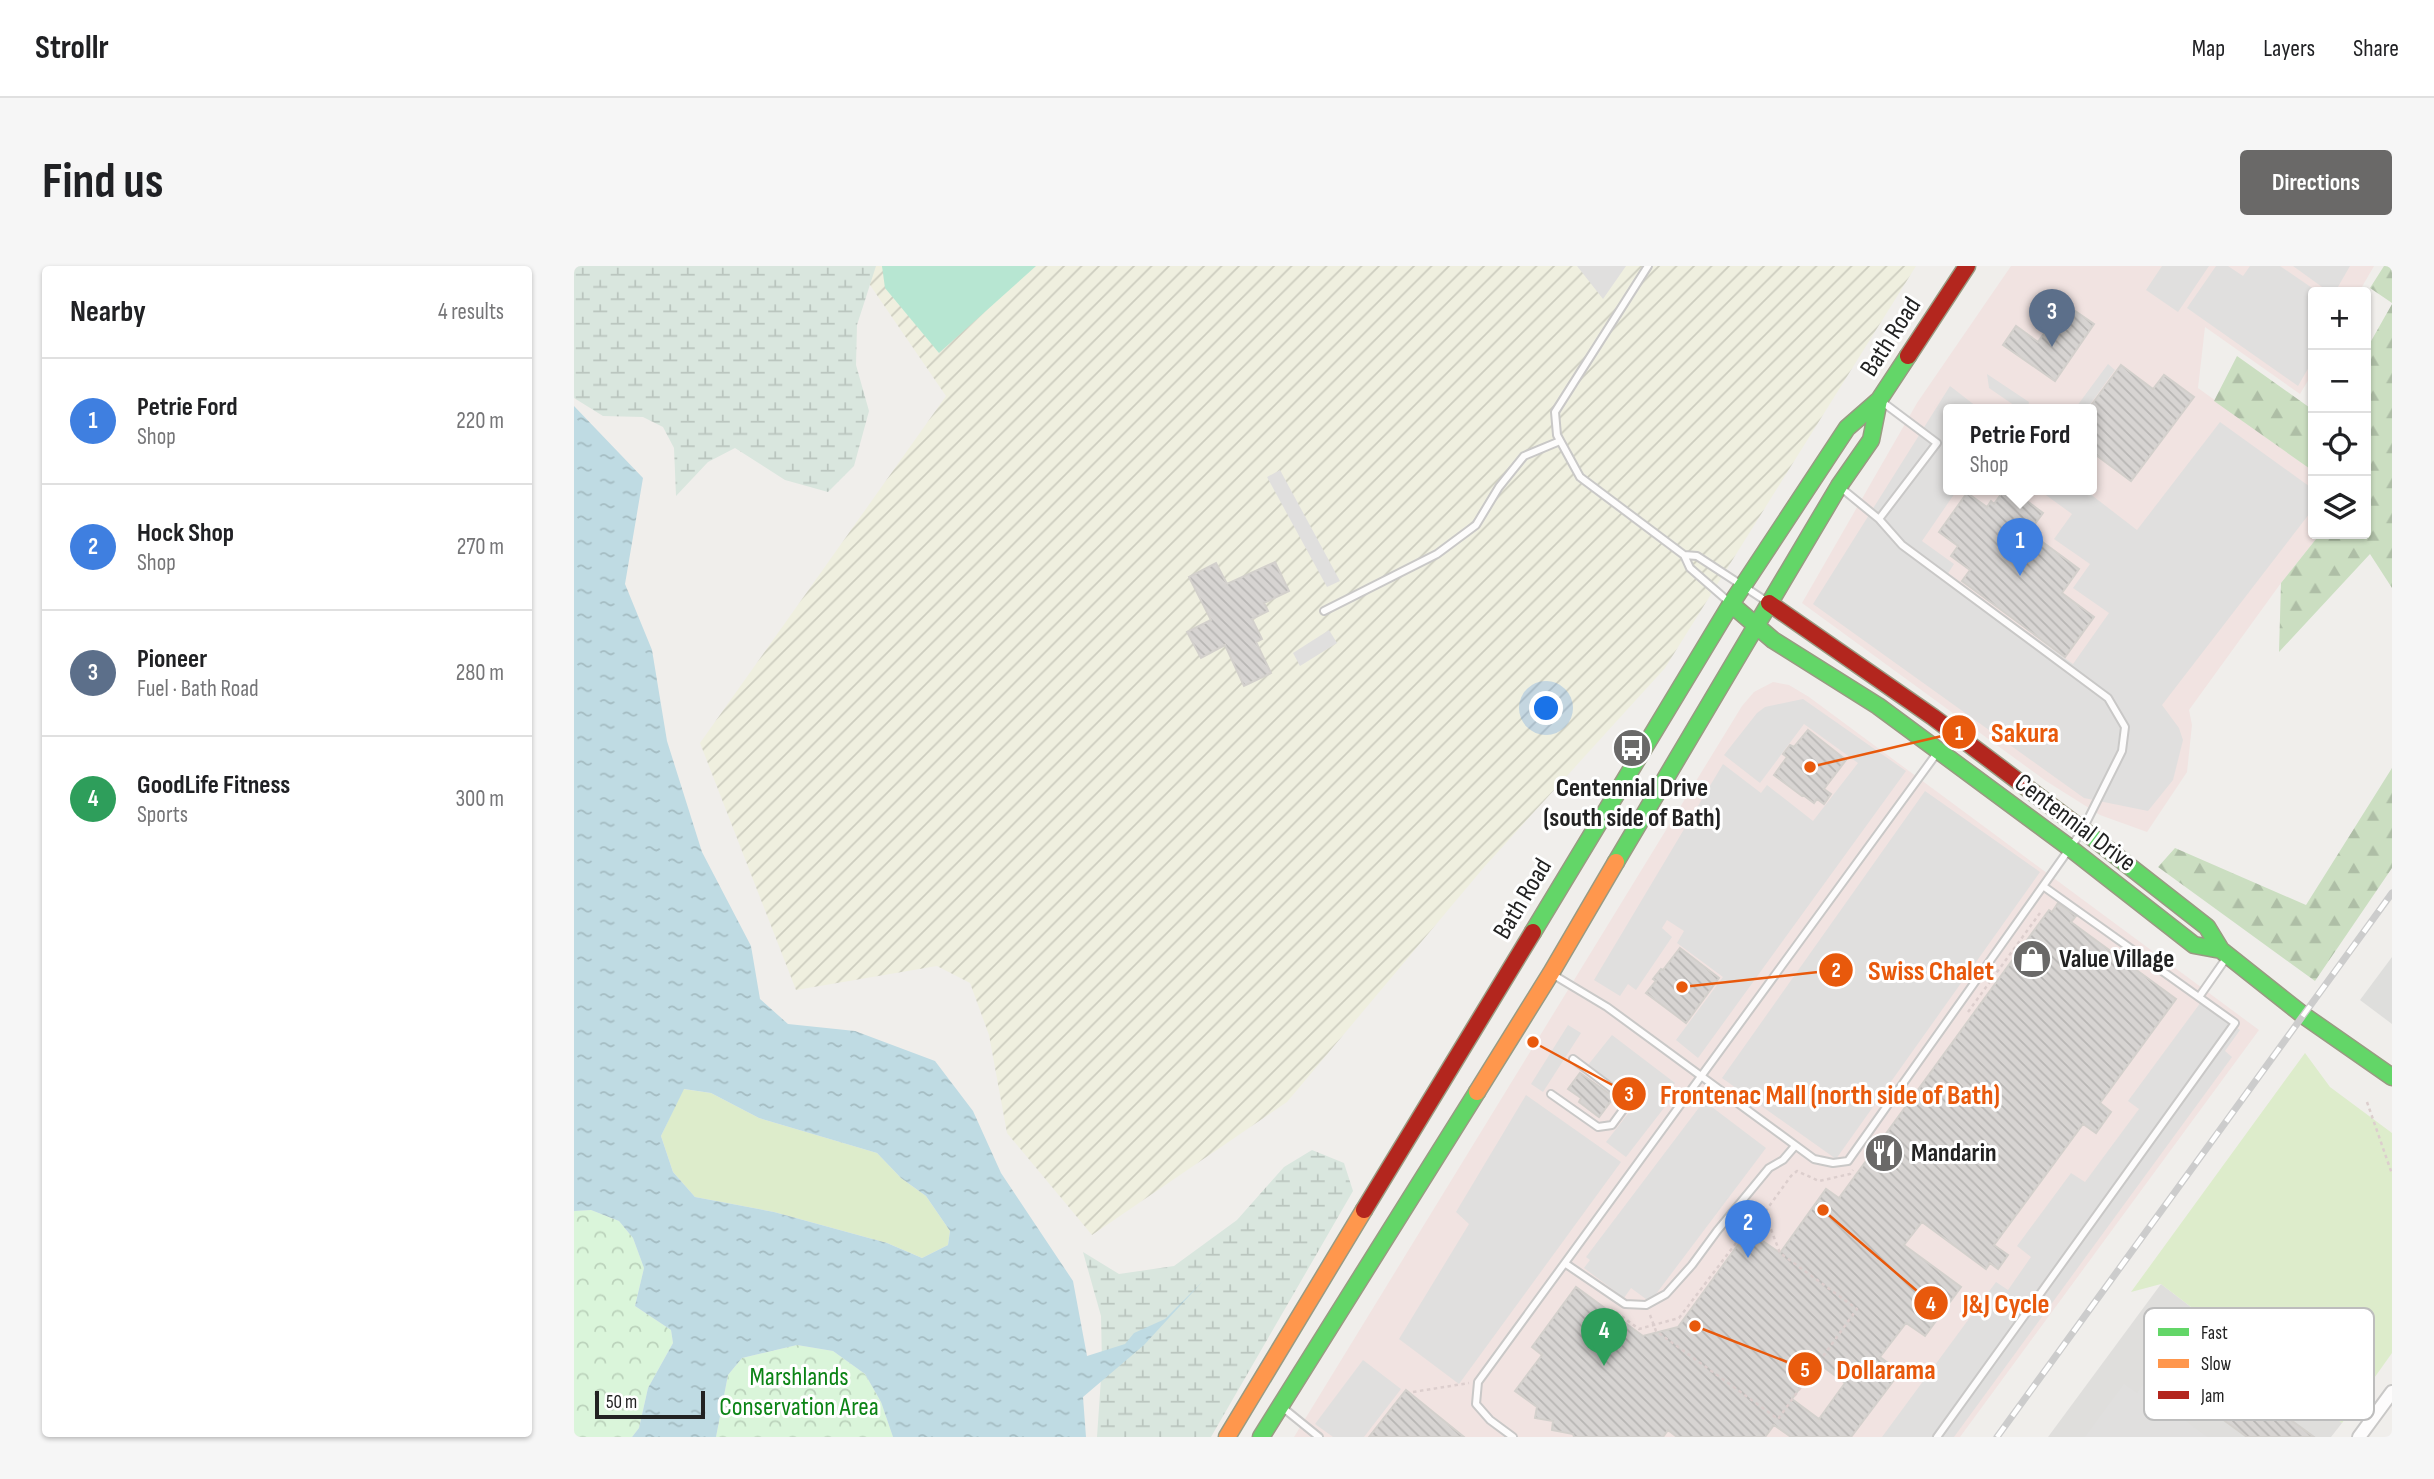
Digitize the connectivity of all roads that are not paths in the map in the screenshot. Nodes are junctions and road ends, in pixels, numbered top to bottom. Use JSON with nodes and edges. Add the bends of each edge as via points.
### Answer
{"nodes":[{"id":1,"x":1648,"y":266,"type":"edge"},
{"id":2,"x":1967,"y":266,"type":"edge"},
{"id":3,"x":1879,"y":400,"type":"junction"},
{"id":4,"x":1560,"y":441,"type":"junction"},
{"id":5,"x":1839,"y":486,"type":"junction"},
{"id":6,"x":1879,"y":519,"type":"junction"},
{"id":7,"x":1684,"y":555,"type":"junction"},
{"id":8,"x":1742,"y":585,"type":"junction"},
{"id":9,"x":1769,"y":603,"type":"junction"},
{"id":10,"x":1731,"y":604,"type":"junction"},
{"id":11,"x":1324,"y":611,"type":"dead end"},
{"id":12,"x":1755,"y":626,"type":"junction"},
{"id":13,"x":1938,"y":752,"type":"junction"},
{"id":14,"x":2082,"y":831,"type":"junction"},
{"id":15,"x":2070,"y":848,"type":"junction"},
{"id":16,"x":2043,"y":886,"type":"junction"},
{"id":17,"x":2225,"y":953,"type":"junction"},
{"id":18,"x":1551,"y":973,"type":"junction"},
{"id":19,"x":2199,"y":997,"type":"junction"},
{"id":20,"x":1573,"y":1059,"type":"dead end"},
{"id":21,"x":1700,"y":1076,"type":"junction"},
{"id":22,"x":2392,"y":1077,"type":"edge"},
{"id":23,"x":1551,"y":1094,"type":"dead end"},
{"id":24,"x":1795,"y":1146,"type":"junction"},
{"id":25,"x":1566,"y":1264,"type":"junction"},
{"id":26,"x":2392,"y":1392,"type":"edge"},
{"id":27,"x":1280,"y":1406,"type":"junction"},
{"id":28,"x":2374,"y":1417,"type":"edge"},
{"id":29,"x":2371,"y":1420,"type":"edge"},
{"id":30,"x":1227,"y":1437,"type":"edge"},
{"id":31,"x":1261,"y":1437,"type":"edge"},
{"id":32,"x":1319,"y":1437,"type":"edge"},
{"id":33,"x":1513,"y":1437,"type":"edge"},
{"id":34,"x":1937,"y":1437,"type":"edge"},
{"id":35,"x":2359,"y":1437,"type":"edge"}],
"edges":[{"from":1,"to":4,"type":"lane","via":[[1555,412]]},
{"from":2,"to":3,"type":"main road","name":"Bath Road"},
{"from":3,"to":5,"type":"main road","name":"Bath Road","via":[[1871,440]]},
{"from":3,"to":6,"type":"lane","via":[[1937,443]]},
{"from":3,"to":8,"type":"main road","name":"Bath Road","via":[[1847,428]]},
{"from":4,"to":7,"type":"lane","via":[[1580,477]]},
{"from":4,"to":11,"type":"lane","via":[[1524,456],[1476,525],[1437,554]]},
{"from":5,"to":6,"type":"lane"},
{"from":5,"to":9,"type":"main road","name":"Bath Road"},
{"from":6,"to":14,"type":"lane","via":[[1902,545],[2108,698],[2125,727],[2122,751]]},
{"from":7,"to":8,"type":"lane","via":[[1698,556]]},
{"from":7,"to":10,"type":"lane","via":[[1690,568]]},
{"from":8,"to":9,"type":"lane"},
{"from":8,"to":10,"type":"main road","name":"Bath Road"},
{"from":9,"to":12,"type":"main road","name":"Bath Road"},
{"from":9,"to":14,"type":"main road","name":"Centennial Drive","via":[[1933,716]]},
{"from":10,"to":12,"type":"main road","name":"Centennial Drive"},
{"from":10,"to":30,"type":"main road","name":"Bath Road"},
{"from":12,"to":13,"type":"main road","name":"Centennial Drive","via":[[1878,706]]},
{"from":12,"to":18,"type":"main road","name":"Bath Road"},
{"from":13,"to":15,"type":"main road","name":"Centennial Drive"},
{"from":13,"to":21,"type":"lane"},
{"from":14,"to":15,"type":"lane"},
{"from":14,"to":17,"type":"main road","name":"Centennial Drive","via":[[2207,927]]},
{"from":15,"to":16,"type":"lane"},
{"from":15,"to":17,"type":"main road","name":"Centennial Drive","via":[[2194,945]]},
{"from":16,"to":19,"type":"lane"},
{"from":16,"to":24,"type":"lane","via":[[1848,1161],[1824,1163]]},
{"from":17,"to":19,"type":"lane"},
{"from":17,"to":22,"type":"main road","name":"Centennial Drive"},
{"from":18,"to":21,"type":"lane","via":[[1608,1007]]},
{"from":18,"to":27,"type":"main road","name":"Bath Road"},
{"from":19,"to":34,"type":"lane","via":[[2235,1023]]},
{"from":20,"to":23,"type":"lane","via":[[1621,1096],[1623,1110],[1612,1125],[1598,1127]]},
{"from":21,"to":24,"type":"lane"},
{"from":21,"to":25,"type":"lane"},
{"from":24,"to":25,"type":"lane","via":[[1769,1168],[1666,1294],[1646,1305],[1625,1304]]},
{"from":25,"to":33,"type":"lane","via":[[1478,1382],[1476,1404]]},
{"from":26,"to":28,"type":"street"},
{"from":27,"to":31,"type":"main road","name":"Bath Road"},
{"from":27,"to":32,"type":"lane"},
{"from":29,"to":35,"type":"street"}]}
